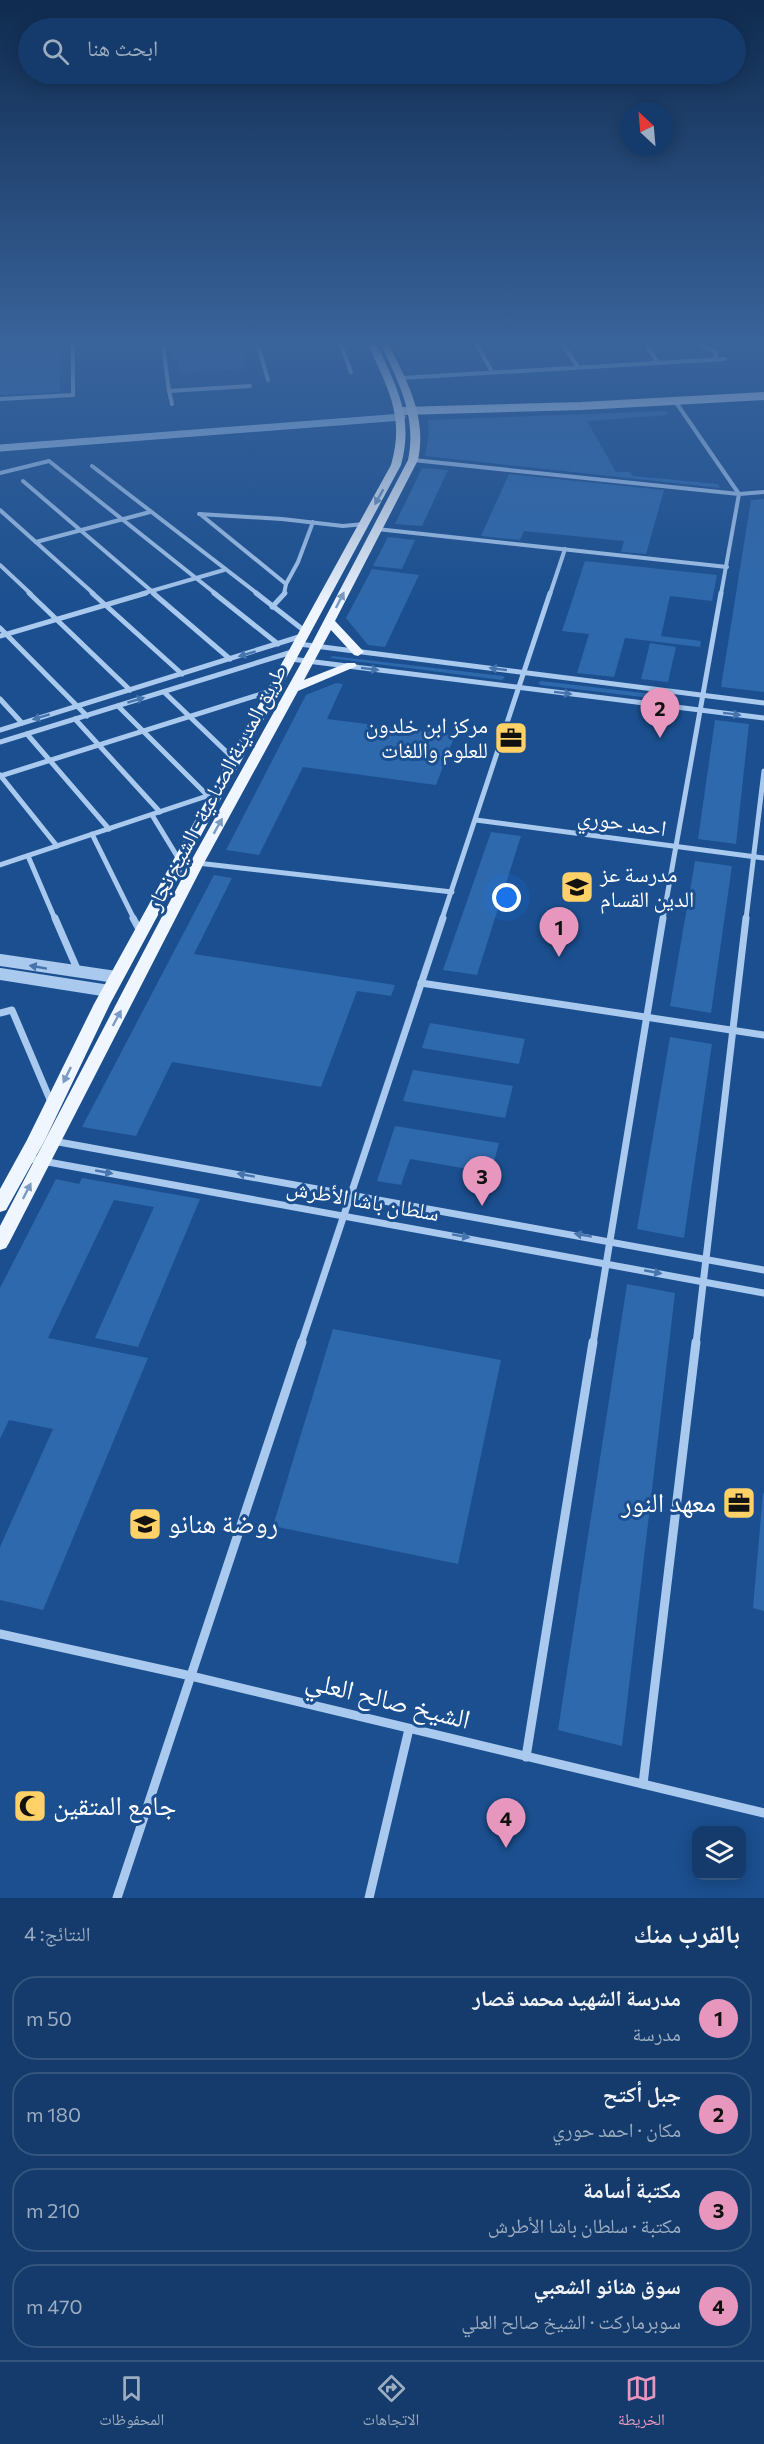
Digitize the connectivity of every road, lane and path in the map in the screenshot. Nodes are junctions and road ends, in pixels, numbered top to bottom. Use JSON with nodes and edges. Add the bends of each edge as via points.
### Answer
{"nodes":[{"id":1,"x":113,"y":434,"type":"edge"},
{"id":2,"x":174,"y":434,"type":"edge"},
{"id":3,"x":405,"y":434,"type":"edge"},
{"id":4,"x":417,"y":434,"type":"edge"},
{"id":5,"x":698,"y":434,"type":"edge"},
{"id":6,"x":0,"y":441,"type":"edge"},
{"id":7,"x":0,"y":448,"type":"edge"},
{"id":8,"x":412,"y":460,"type":"junction"},
{"id":9,"x":92,"y":466,"type":"dead end"},
{"id":10,"x":0,"y":473,"type":"edge"},
{"id":11,"x":23,"y":481,"type":"dead end"},
{"id":12,"x":764,"y":492,"type":"edge"},
{"id":13,"x":740,"y":494,"type":"junction"},
{"id":14,"x":0,"y":510,"type":"edge"},
{"id":15,"x":150,"y":512,"type":"junction"},
{"id":16,"x":121,"y":519,"type":"junction"},
{"id":17,"x":313,"y":522,"type":"junction"},
{"id":18,"x":371,"y":527,"type":"junction"},
{"id":19,"x":80,"y":530,"type":"junction"},
{"id":20,"x":36,"y":542,"type":"junction"},
{"id":21,"x":566,"y":549,"type":"junction"},
{"id":22,"x":0,"y":565,"type":"edge"},
{"id":23,"x":727,"y":567,"type":"junction"},
{"id":24,"x":224,"y":570,"type":"junction"},
{"id":25,"x":194,"y":579,"type":"junction"},
{"id":26,"x":286,"y":584,"type":"junction"},
{"id":27,"x":151,"y":592,"type":"junction"},
{"id":28,"x":105,"y":605,"type":"junction"},
{"id":29,"x":272,"y":607,"type":"junction"},
{"id":30,"x":57,"y":619,"type":"junction"},
{"id":31,"x":329,"y":621,"type":"junction"},
{"id":32,"x":0,"y":628,"type":"edge"},
{"id":33,"x":3,"y":635,"type":"edge"},
{"id":34,"x":278,"y":644,"type":"junction"},
{"id":35,"x":299,"y":644,"type":"junction"},
{"id":36,"x":316,"y":646,"type":"junction"},
{"id":37,"x":358,"y":652,"type":"junction"},
{"id":38,"x":230,"y":659,"type":"junction"},
{"id":39,"x":308,"y":661,"type":"junction"},
{"id":40,"x":351,"y":666,"type":"junction"},
{"id":41,"x":525,"y":673,"type":"junction"},
{"id":42,"x":182,"y":674,"type":"junction"},
{"id":43,"x":520,"y":687,"type":"junction"},
{"id":44,"x":294,"y":688,"type":"junction"},
{"id":45,"x":130,"y":690,"type":"junction"},
{"id":46,"x":274,"y":690,"type":"junction"},
{"id":47,"x":164,"y":692,"type":"junction"},
{"id":48,"x":702,"y":695,"type":"junction"},
{"id":49,"x":0,"y":699,"type":"edge"},
{"id":50,"x":764,"y":703,"type":"edge"},
{"id":51,"x":77,"y":706,"type":"junction"},
{"id":52,"x":118,"y":706,"type":"junction"},
{"id":53,"x":699,"y":710,"type":"junction"},
{"id":54,"x":87,"y":716,"type":"junction"},
{"id":55,"x":189,"y":716,"type":"junction"},
{"id":56,"x":764,"y":718,"type":"edge"},
{"id":57,"x":75,"y":719,"type":"junction"},
{"id":58,"x":22,"y":723,"type":"junction"},
{"id":59,"x":0,"y":730,"type":"edge"},
{"id":60,"x":142,"y":730,"type":"junction"},
{"id":61,"x":27,"y":734,"type":"junction"},
{"id":62,"x":0,"y":742,"type":"edge"},
{"id":63,"x":98,"y":744,"type":"junction"},
{"id":64,"x":50,"y":760,"type":"junction"},
{"id":65,"x":236,"y":760,"type":"junction"},
{"id":66,"x":764,"y":771,"type":"edge"},
{"id":67,"x":0,"y":776,"type":"edge"},
{"id":68,"x":212,"y":795,"type":"junction"},
{"id":69,"x":160,"y":812,"type":"junction"},
{"id":70,"x":152,"y":815,"type":"junction"},
{"id":71,"x":476,"y":819,"type":"junction"},
{"id":72,"x":109,"y":829,"type":"junction"},
{"id":73,"x":92,"y":834,"type":"junction"},
{"id":74,"x":57,"y":846,"type":"junction"},
{"id":75,"x":675,"y":846,"type":"junction"},
{"id":76,"x":28,"y":856,"type":"junction"},
{"id":77,"x":754,"y":857,"type":"junction"},
{"id":78,"x":764,"y":858,"type":"edge"},
{"id":79,"x":180,"y":861,"type":"junction"},
{"id":80,"x":197,"y":863,"type":"junction"},
{"id":81,"x":1,"y":864,"type":"edge"},
{"id":82,"x":452,"y":892,"type":"junction"},
{"id":83,"x":141,"y":933,"type":"junction"},
{"id":84,"x":0,"y":960,"type":"edge"},
{"id":85,"x":0,"y":974,"type":"edge"},
{"id":86,"x":79,"y":974,"type":"junction"},
{"id":87,"x":116,"y":977,"type":"junction"},
{"id":88,"x":421,"y":983,"type":"junction"},
{"id":89,"x":109,"y":991,"type":"junction"},
{"id":90,"x":0,"y":1013,"type":"edge"},
{"id":91,"x":645,"y":1018,"type":"junction"},
{"id":92,"x":733,"y":1030,"type":"junction"},
{"id":93,"x":764,"y":1035,"type":"edge"},
{"id":94,"x":52,"y":1106,"type":"junction"},
{"id":95,"x":36,"y":1140,"type":"junction"},
{"id":96,"x":53,"y":1141,"type":"junction"},
{"id":97,"x":26,"y":1158,"type":"junction"},
{"id":98,"x":42,"y":1161,"type":"junction"},
{"id":99,"x":351,"y":1194,"type":"junction"},
{"id":100,"x":0,"y":1205,"type":"edge"},
{"id":101,"x":344,"y":1215,"type":"junction"},
{"id":102,"x":609,"y":1240,"type":"junction"},
{"id":103,"x":0,"y":1242,"type":"edge"},
{"id":104,"x":705,"y":1258,"type":"junction"},
{"id":105,"x":606,"y":1263,"type":"junction"},
{"id":106,"x":764,"y":1269,"type":"edge"},
{"id":107,"x":702,"y":1281,"type":"junction"},
{"id":108,"x":764,"y":1293,"type":"edge"},
{"id":109,"x":0,"y":1634,"type":"edge"},
{"id":110,"x":191,"y":1676,"type":"junction"},
{"id":111,"x":409,"y":1729,"type":"junction"},
{"id":112,"x":526,"y":1757,"type":"junction"},
{"id":113,"x":643,"y":1785,"type":"junction"},
{"id":114,"x":764,"y":1813,"type":"edge"},
{"id":115,"x":117,"y":1898,"type":"edge"},
{"id":116,"x":369,"y":1898,"type":"edge"}],
"edges":[{"from":1,"to":6,"type":"street"},
{"from":2,"to":7,"type":"street"},
{"from":3,"to":18,"type":"main road","one_way":true},
{"from":4,"to":8,"type":"main road","name":"طريق المدينة الصناعية- الشيخ نجار"},
{"from":5,"to":13,"type":"street"},
{"from":8,"to":13,"type":"street"},
{"from":8,"to":18,"type":"main road","name":"طريق المدينة الصناعية- الشيخ نجار"},
{"from":9,"to":15,"type":"street"},
{"from":10,"to":16,"type":"street","via":[[50,461]]},
{"from":11,"to":19,"type":"street"},
{"from":12,"to":13,"type":"street"},
{"from":13,"to":23,"type":"street"},
{"from":14,"to":20,"type":"street"},
{"from":15,"to":16,"type":"street"},
{"from":15,"to":24,"type":"street"},
{"from":16,"to":19,"type":"street"},
{"from":16,"to":25,"type":"street"},
{"from":17,"to":18,"type":"street"},
{"from":17,"to":26,"type":"street","via":[[297,569]]},
{"from":17,"to":26,"type":"street","via":[[199,514]]},
{"from":18,"to":21,"type":"street"},
{"from":31,"to":18,"type":"main road","name":"طريق المدينة الصناعية- الشيخ نجار","one_way":true},
{"from":18,"to":35,"type":"main road"},
{"from":19,"to":20,"type":"street"},
{"from":19,"to":27,"type":"street"},
{"from":20,"to":28,"type":"street"},
{"from":21,"to":23,"type":"street"},
{"from":21,"to":41,"type":"street"},
{"from":22,"to":30,"type":"street"},
{"from":23,"to":48,"type":"street"},
{"from":24,"to":25,"type":"street"},
{"from":24,"to":29,"type":"street"},
{"from":25,"to":27,"type":"street"},
{"from":25,"to":34,"type":"street"},
{"from":26,"to":29,"type":"street","via":[[285,593]]},
{"from":27,"to":28,"type":"street"},
{"from":27,"to":38,"type":"street"},
{"from":28,"to":30,"type":"street"},
{"from":28,"to":42,"type":"street"},
{"from":29,"to":35,"type":"street"},
{"from":30,"to":33,"type":"street"},
{"from":30,"to":45,"type":"street"},
{"from":31,"to":36,"type":"main road","name":"طريق المدينة الصناعية- الشيخ نجار"},
{"from":31,"to":37,"type":"main road"},
{"from":32,"to":33,"type":"street"},
{"from":33,"to":51,"type":"street"},
{"from":34,"to":35,"type":"street"},
{"from":34,"to":38,"type":"street","one_way":true},
{"from":35,"to":36,"type":"street"},
{"from":35,"to":39,"type":"street"},
{"from":35,"to":46,"type":"main road"},
{"from":35,"to":47,"type":"street"},
{"from":36,"to":37,"type":"street"},
{"from":36,"to":39,"type":"main road","name":"طريق المدينة الصناعية- الشيخ نجار"},
{"from":41,"to":37,"type":"street","one_way":true},
{"from":38,"to":42,"type":"street"},
{"from":39,"to":40,"type":"street"},
{"from":39,"to":44,"type":"main road","name":"طريق المدينة الصناعية- الشيخ نجار"},
{"from":40,"to":43,"type":"street","one_way":true},
{"from":40,"to":44,"type":"main road"},
{"from":41,"to":43,"type":"street"},
{"from":41,"to":48,"type":"street"},
{"from":42,"to":45,"type":"street"},
{"from":43,"to":53,"type":"street","one_way":true},
{"from":43,"to":71,"type":"street"},
{"from":80,"to":44,"type":"main road","name":"طريق المدينة الصناعية- الشيخ نجار","one_way":true},
{"from":45,"to":51,"type":"street"},
{"from":46,"to":55,"type":"street"},
{"from":46,"to":65,"type":"main road"},
{"from":52,"to":47,"type":"street","one_way":true},
{"from":47,"to":55,"type":"street"},
{"from":48,"to":50,"type":"street"},
{"from":48,"to":53,"type":"street"},
{"from":49,"to":58,"type":"street"},
{"from":51,"to":54,"type":"street"},
{"from":51,"to":58,"type":"street","one_way":true},
{"from":52,"to":54,"type":"street"},
{"from":52,"to":60,"type":"street"},
{"from":53,"to":56,"type":"street","one_way":true},
{"from":53,"to":75,"type":"street"},
{"from":54,"to":57,"type":"street"},
{"from":55,"to":60,"type":"street"},
{"from":55,"to":65,"type":"street"},
{"from":57,"to":61,"type":"street"},
{"from":57,"to":63,"type":"street"},
{"from":58,"to":59,"type":"street"},
{"from":60,"to":63,"type":"street"},
{"from":60,"to":68,"type":"street"},
{"from":61,"to":62,"type":"street"},
{"from":61,"to":64,"type":"street"},
{"from":63,"to":64,"type":"street"},
{"from":63,"to":69,"type":"street"},
{"from":64,"to":67,"type":"street"},
{"from":64,"to":72,"type":"street"},
{"from":65,"to":68,"type":"main road"},
{"from":66,"to":77,"type":"street"},
{"from":67,"to":74,"type":"street"},
{"from":68,"to":69,"type":"street"},
{"from":68,"to":79,"type":"main road"},
{"from":69,"to":70,"type":"street"},
{"from":70,"to":72,"type":"street"},
{"from":70,"to":79,"type":"street"},
{"from":71,"to":75,"type":"street","name":"احمد حوري"},
{"from":71,"to":82,"type":"street"},
{"from":72,"to":73,"type":"street"},
{"from":73,"to":74,"type":"street"},
{"from":73,"to":83,"type":"street"},
{"from":74,"to":76,"type":"street"},
{"from":75,"to":77,"type":"street","name":"احمد حوري"},
{"from":75,"to":91,"type":"street"},
{"from":76,"to":81,"type":"street"},
{"from":76,"to":86,"type":"street"},
{"from":77,"to":78,"type":"street","name":"احمد حوري"},
{"from":77,"to":92,"type":"street"},
{"from":79,"to":80,"type":"street"},
{"from":79,"to":83,"type":"main road"},
{"from":80,"to":82,"type":"street"},
{"from":96,"to":80,"type":"main road","name":"طريق المدينة الصناعية- الشيخ نجار","one_way":true},
{"from":82,"to":88,"type":"street"},
{"from":83,"to":87,"type":"main road"},
{"from":86,"to":84,"type":"street","one_way":true},
{"from":85,"to":89,"type":"street"},
{"from":86,"to":87,"type":"street"},
{"from":87,"to":89,"type":"main road"},
{"from":88,"to":91,"type":"street"},
{"from":88,"to":99,"type":"street"},
{"from":89,"to":94,"type":"main road","one_way":true},
{"from":90,"to":94,"type":"street","via":[[12,1010]]},
{"from":91,"to":92,"type":"street"},
{"from":91,"to":102,"type":"street"},
{"from":92,"to":93,"type":"street"},
{"from":92,"to":104,"type":"street"},
{"from":94,"to":95,"type":"main road"},
{"from":95,"to":96,"type":"street","name":"سلطان باشا الأطرش"},
{"from":95,"to":97,"type":"main road"},
{"from":96,"to":98,"type":"main road","name":"طريق المدينة الصناعية- الشيخ نجار"},
{"from":99,"to":96,"type":"street","name":"سلطان باشا الأطرش","one_way":true},
{"from":97,"to":98,"type":"street","name":"سلطان باشا الأطرش"},
{"from":97,"to":100,"type":"main road"},
{"from":98,"to":101,"type":"street","name":"سلطان باشا الأطرش","one_way":true},
{"from":103,"to":98,"type":"main road","name":"طريق المدينة الصناعية- الشيخ نجار","one_way":true},
{"from":99,"to":101,"type":"street"},
{"from":102,"to":99,"type":"street","name":"سلطان باشا الأطرش","one_way":true},
{"from":101,"to":105,"type":"street","name":"سلطان باشا الأطرش","one_way":true},
{"from":101,"to":110,"type":"street"},
{"from":102,"to":104,"type":"street","name":"سلطان باشا الأطرش"},
{"from":102,"to":105,"type":"street"},
{"from":104,"to":106,"type":"street","name":"سلطان باشا الأطرش"},
{"from":104,"to":107,"type":"street"},
{"from":105,"to":107,"type":"street","name":"سلطان باشا الأطرش","one_way":true},
{"from":105,"to":112,"type":"street"},
{"from":107,"to":108,"type":"street","name":"سلطان باشا الأطرش"},
{"from":107,"to":113,"type":"street"},
{"from":109,"to":110,"type":"street","name":"الشيخ صالح العلي"},
{"from":110,"to":111,"type":"street","name":"الشيخ صالح العلي"},
{"from":110,"to":115,"type":"street"},
{"from":111,"to":112,"type":"street","name":"الشيخ صالح العلي"},
{"from":111,"to":116,"type":"street"},
{"from":112,"to":113,"type":"street","name":"الشيخ صالح العلي"},
{"from":113,"to":114,"type":"street","name":"الشيخ صالح العلي"}]}
